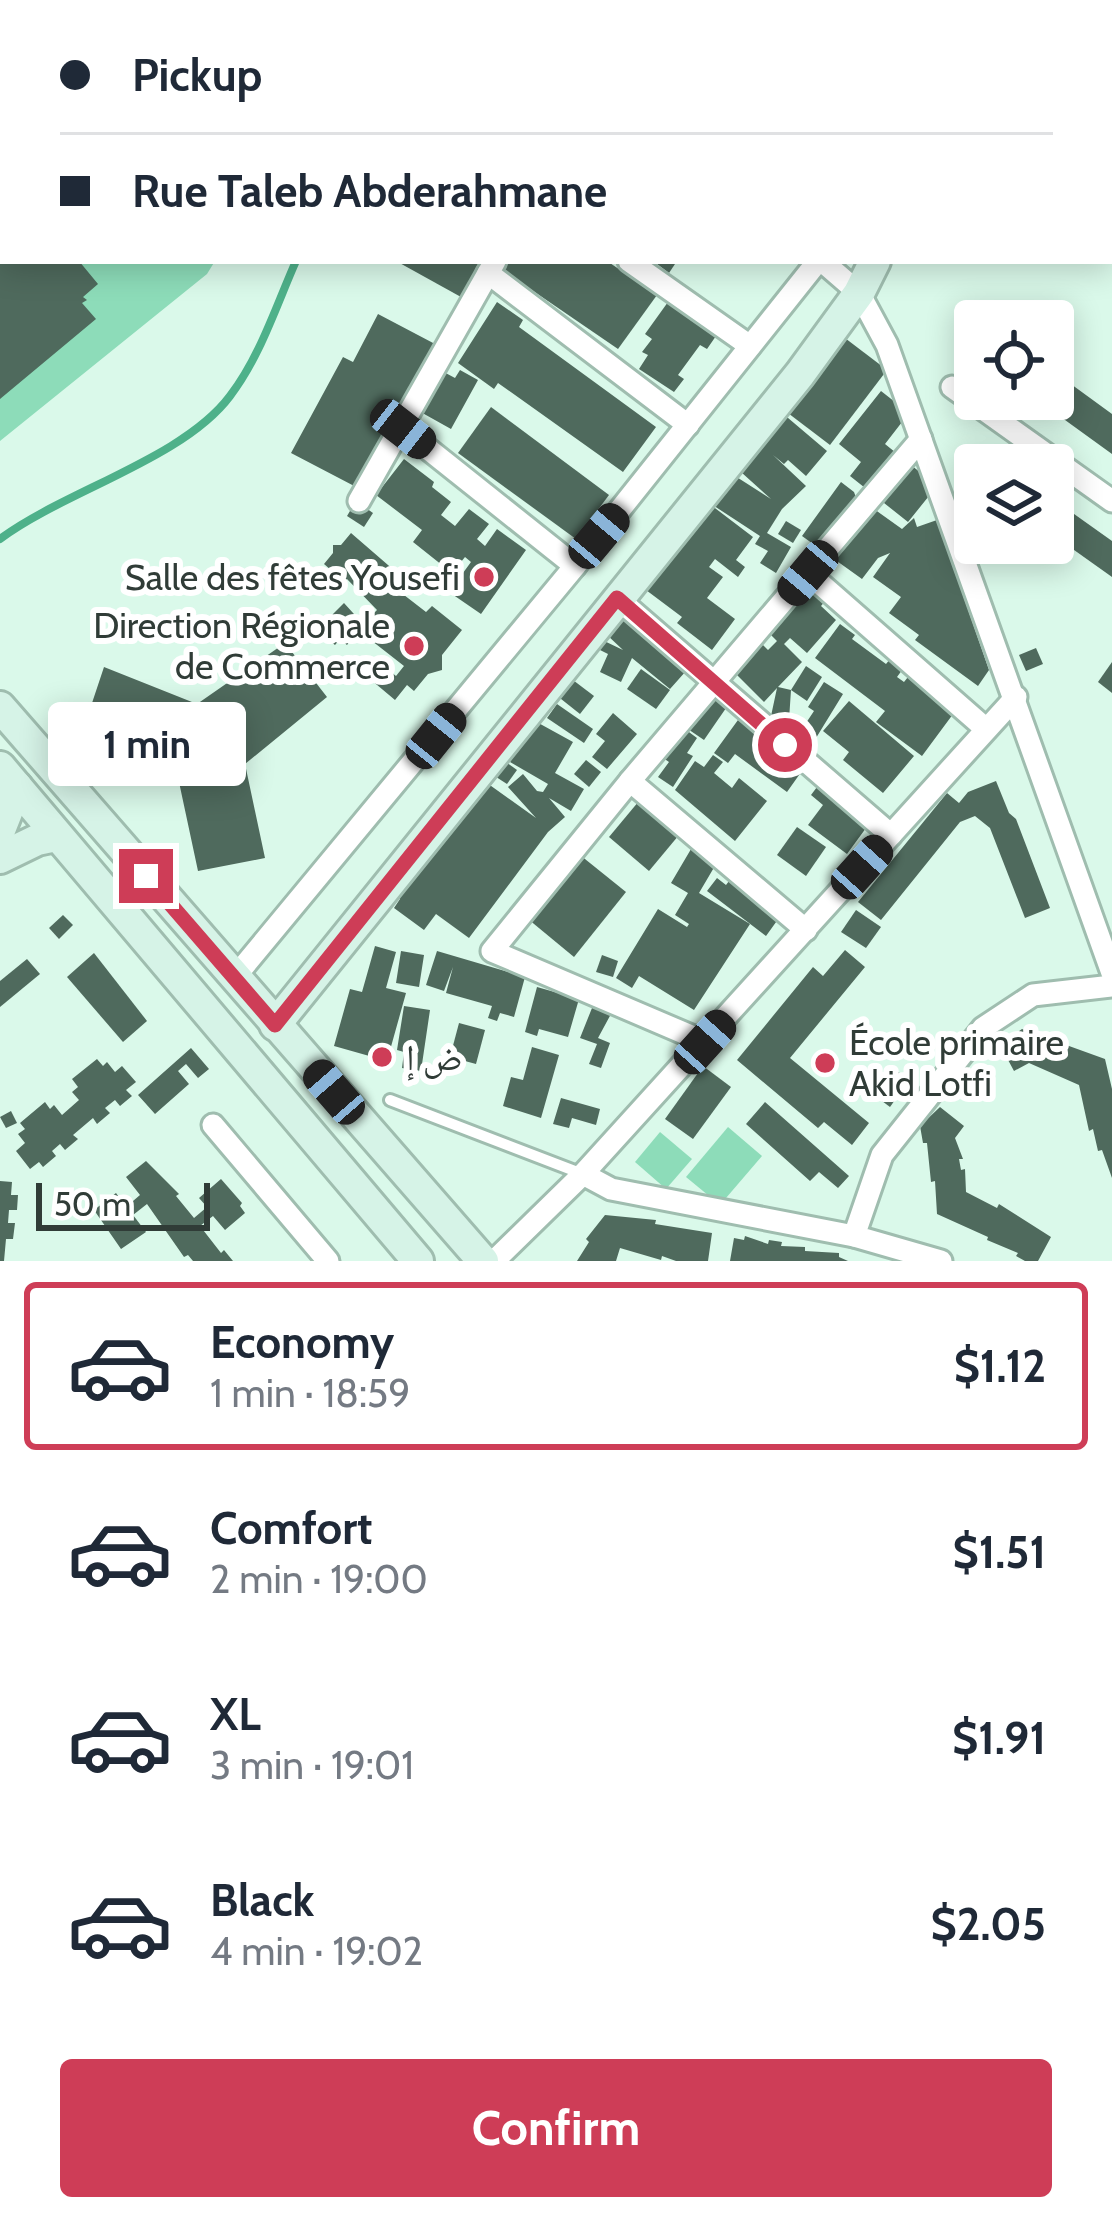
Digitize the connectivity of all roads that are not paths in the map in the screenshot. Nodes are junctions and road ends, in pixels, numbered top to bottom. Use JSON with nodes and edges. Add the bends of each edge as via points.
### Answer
{"nodes":[{"id":1,"x":633,"y":264,"type":"edge"},
{"id":2,"x":818,"y":264,"type":"edge"},
{"id":3,"x":824,"y":264,"type":"edge"},
{"id":4,"x":874,"y":264,"type":"edge"},
{"id":5,"x":492,"y":267,"type":"edge"},
{"id":6,"x":859,"y":293,"type":"junction"},
{"id":7,"x":750,"y":346,"type":"junction"},
{"id":8,"x":952,"y":387,"type":"dead end"},
{"id":9,"x":688,"y":425,"type":"junction"},
{"id":10,"x":403,"y":429,"type":"junction"},
{"id":11,"x":921,"y":439,"type":"junction"},
{"id":12,"x":358,"y":501,"type":"dead end"},
{"id":13,"x":1112,"y":501,"type":"edge"},
{"id":14,"x":575,"y":566,"type":"junction"},
{"id":15,"x":808,"y":573,"type":"junction"},
{"id":16,"x":617,"y":598,"type":"junction"},
{"id":17,"x":714,"y":685,"type":"junction"},
{"id":18,"x":1016,"y":697,"type":"junction"},
{"id":19,"x":0,"y":707,"type":"edge"},
{"id":20,"x":986,"y":729,"type":"junction"},
{"id":21,"x":9,"y":777,"type":"edge"},
{"id":22,"x":630,"y":782,"type":"junction"},
{"id":23,"x":0,"y":830,"type":"edge"},
{"id":24,"x":891,"y":835,"type":"junction"},
{"id":25,"x":56,"y":836,"type":"junction"},
{"id":26,"x":0,"y":858,"type":"edge"},
{"id":27,"x":806,"y":930,"type":"junction"},
{"id":28,"x":1112,"y":973,"type":"edge"},
{"id":29,"x":234,"y":978,"type":"junction"},
{"id":30,"x":1112,"y":986,"type":"edge"},
{"id":31,"x":275,"y":1025,"type":"junction"},
{"id":32,"x":705,"y":1042,"type":"junction"},
{"id":33,"x":390,"y":1100,"type":"dead end"},
{"id":34,"x":212,"y":1125,"type":"dead end"},
{"id":35,"x":583,"y":1174,"type":"junction"},
{"id":36,"x":854,"y":1236,"type":"junction"},
{"id":37,"x":328,"y":1261,"type":"edge"},
{"id":38,"x":418,"y":1261,"type":"edge"},
{"id":39,"x":482,"y":1261,"type":"edge"},
{"id":40,"x":494,"y":1261,"type":"edge"},
{"id":41,"x":941,"y":1261,"type":"edge"}],
"edges":[{"from":1,"to":7,"type":"street"},
{"from":2,"to":7,"type":"street"},
{"from":3,"to":6,"type":"street"},
{"from":4,"to":6,"type":"main road"},
{"from":5,"to":9,"type":"street"},
{"from":5,"to":10,"type":"street"},
{"from":6,"to":11,"type":"street"},
{"from":6,"to":16,"type":"main road"},
{"from":7,"to":9,"type":"street"},
{"from":8,"to":13,"type":"street"},
{"from":9,"to":14,"type":"street"},
{"from":10,"to":12,"type":"street"},
{"from":10,"to":14,"type":"street"},
{"from":11,"to":15,"type":"street"},
{"from":11,"to":18,"type":"street"},
{"from":14,"to":29,"type":"street"},
{"from":15,"to":17,"type":"street"},
{"from":15,"to":20,"type":"street"},
{"from":16,"to":17,"type":"street"},
{"from":16,"to":31,"type":"main road"},
{"from":17,"to":22,"type":"street"},
{"from":17,"to":24,"type":"street"},
{"from":18,"to":20,"type":"street"},
{"from":18,"to":28,"type":"street"},
{"from":19,"to":29,"type":"main road"},
{"from":20,"to":24,"type":"street"},
{"from":21,"to":23,"type":"main road"},
{"from":21,"to":25,"type":"main road"},
{"from":22,"to":27,"type":"street"},
{"from":22,"to":32,"type":"street","via":[[492,951]]},
{"from":24,"to":27,"type":"street"},
{"from":25,"to":26,"type":"main road"},
{"from":25,"to":38,"type":"main road"},
{"from":27,"to":32,"type":"street"},
{"from":29,"to":31,"type":"main road"},
{"from":30,"to":36,"type":"street","via":[[1033,995],[983,1028],[882,1155]]},
{"from":31,"to":39,"type":"main road"},
{"from":32,"to":35,"type":"street"},
{"from":33,"to":35,"type":"lane"},
{"from":34,"to":37,"type":"street"},
{"from":35,"to":36,"type":"street","via":[[611,1189]]},
{"from":35,"to":40,"type":"street"},
{"from":36,"to":41,"type":"street"}]}
